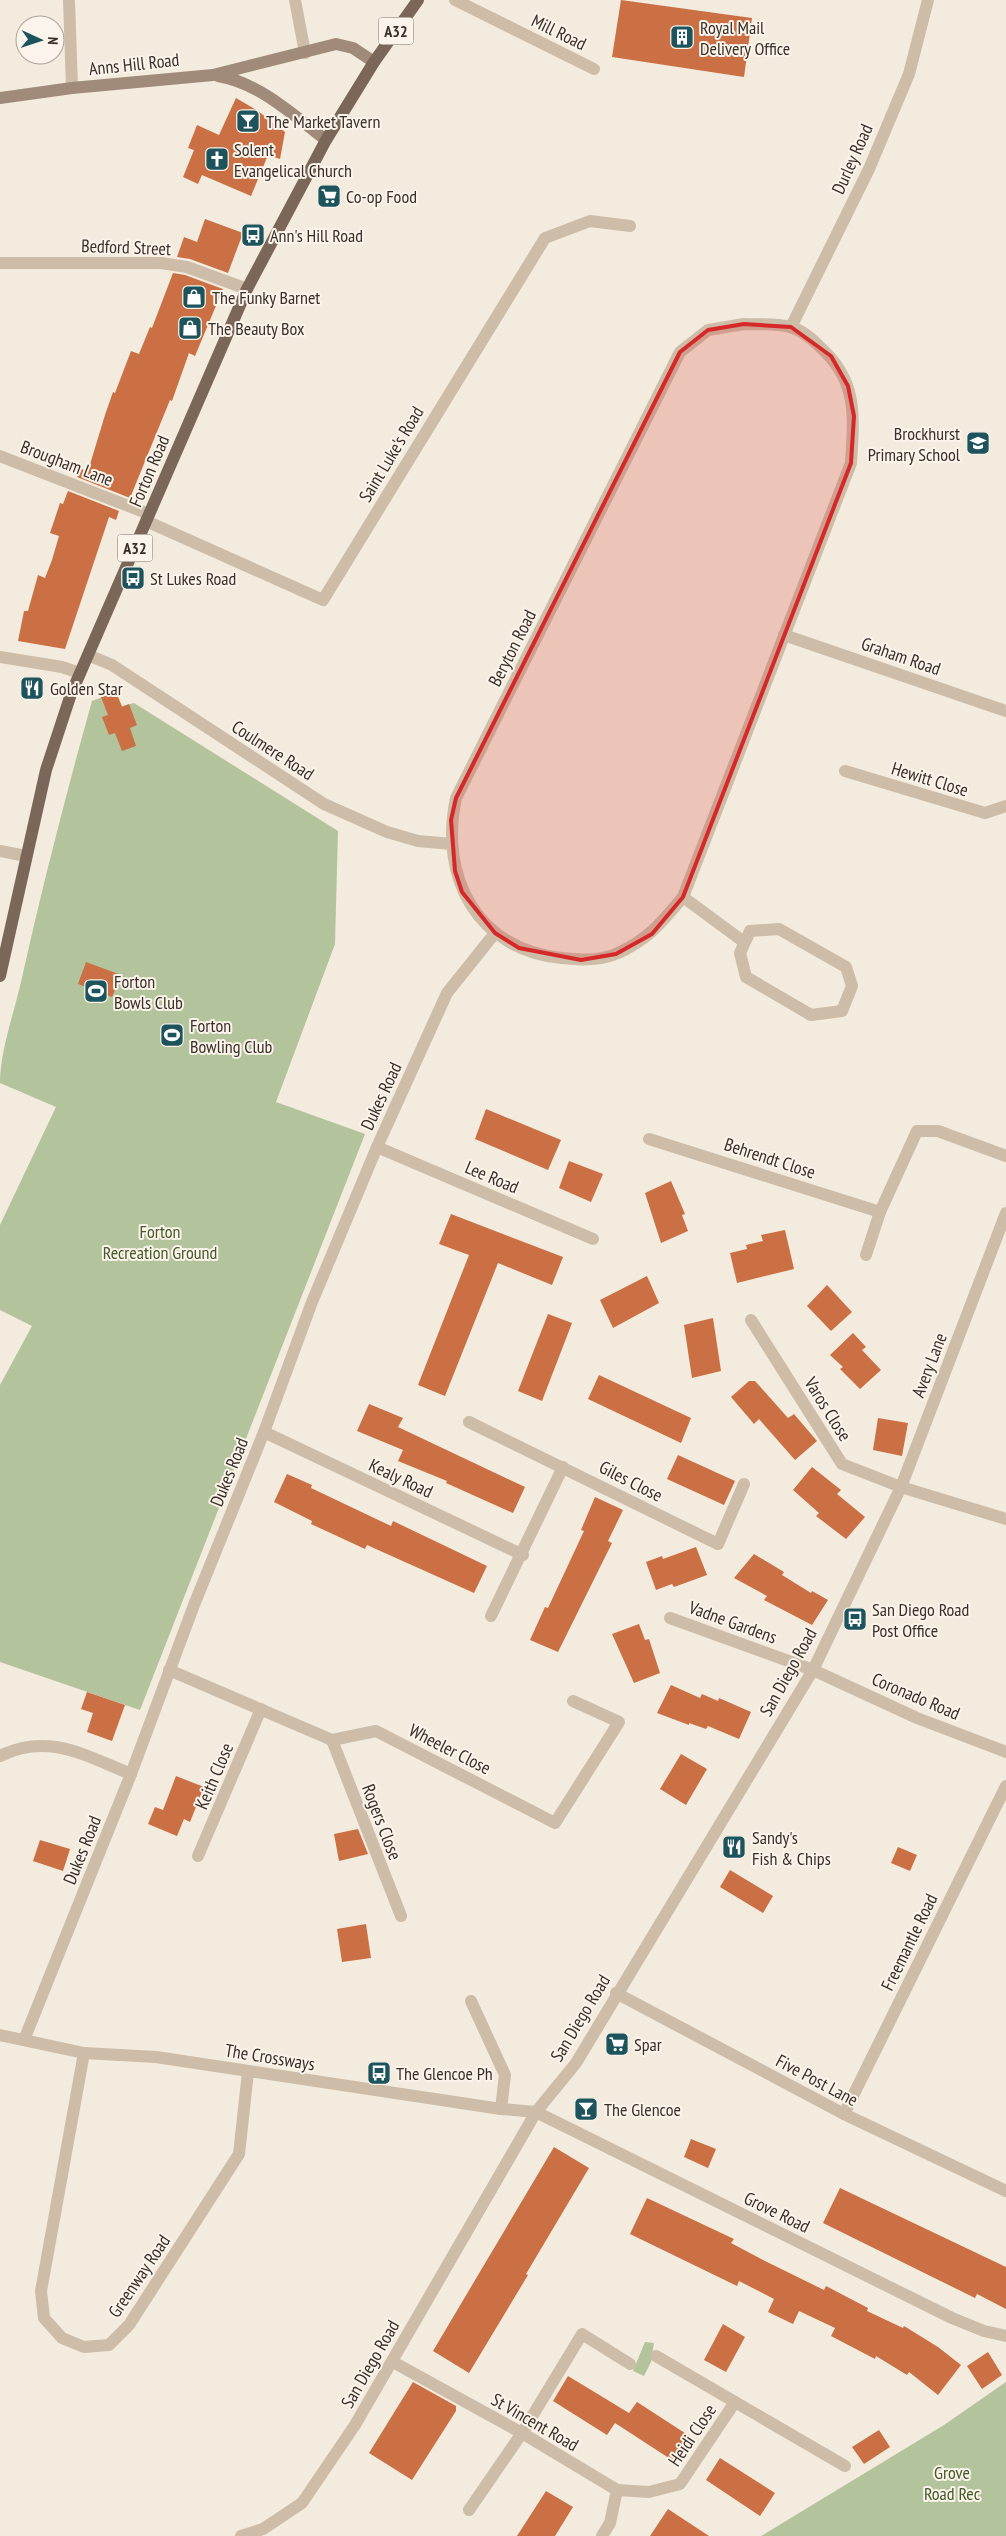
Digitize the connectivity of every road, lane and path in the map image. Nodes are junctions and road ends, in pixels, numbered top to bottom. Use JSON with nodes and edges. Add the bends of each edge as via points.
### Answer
{"nodes":[{"id":1,"x":69,"y":0,"type":"edge"},
{"id":2,"x":295,"y":0,"type":"edge"},
{"id":3,"x":418,"y":0,"type":"edge"},
{"id":4,"x":455,"y":0,"type":"edge"},
{"id":5,"x":928,"y":0,"type":"edge"},
{"id":6,"x":305,"y":53,"type":"junction"},
{"id":7,"x":374,"y":62,"type":"junction"},
{"id":8,"x":594,"y":69,"type":"dead end"},
{"id":9,"x":213,"y":75,"type":"junction"},
{"id":10,"x":72,"y":88,"type":"junction"},
{"id":11,"x":0,"y":98,"type":"edge"},
{"id":12,"x":326,"y":140,"type":"junction"},
{"id":13,"x":630,"y":226,"type":"dead end"},
{"id":14,"x":0,"y":263,"type":"edge"},
{"id":15,"x":247,"y":289,"type":"junction"},
{"id":16,"x":791,"y":327,"type":"junction"},
{"id":17,"x":0,"y":456,"type":"edge"},
{"id":18,"x":148,"y":518,"type":"junction"},
{"id":19,"x":784,"y":635,"type":"junction"},
{"id":20,"x":88,"y":655,"type":"junction"},
{"id":21,"x":0,"y":657,"type":"edge"},
{"id":22,"x":80,"y":673,"type":"junction"},
{"id":23,"x":1006,"y":711,"type":"edge"},
{"id":24,"x":844,"y":771,"type":"dead end"},
{"id":25,"x":1006,"y":806,"type":"edge"},
{"id":26,"x":452,"y":844,"type":"junction"},
{"id":27,"x":0,"y":852,"type":"edge"},
{"id":28,"x":26,"y":856,"type":"junction"},
{"id":29,"x":683,"y":897,"type":"junction"},
{"id":30,"x":495,"y":933,"type":"junction"},
{"id":31,"x":744,"y":942,"type":"junction"},
{"id":32,"x":0,"y":976,"type":"edge"},
{"id":33,"x":649,"y":1138,"type":"dead end"},
{"id":34,"x":377,"y":1147,"type":"junction"},
{"id":35,"x":1006,"y":1156,"type":"edge"},
{"id":36,"x":880,"y":1212,"type":"junction"},
{"id":37,"x":1006,"y":1213,"type":"edge"},
{"id":38,"x":593,"y":1239,"type":"dead end"},
{"id":39,"x":1002,"y":1239,"type":"edge"},
{"id":40,"x":866,"y":1255,"type":"dead end"},
{"id":41,"x":751,"y":1320,"type":"dead end"},
{"id":42,"x":469,"y":1422,"type":"dead end"},
{"id":43,"x":264,"y":1432,"type":"junction"},
{"id":44,"x":564,"y":1467,"type":"junction"},
{"id":45,"x":744,"y":1484,"type":"dead end"},
{"id":46,"x":901,"y":1486,"type":"junction"},
{"id":47,"x":1006,"y":1519,"type":"edge"},
{"id":48,"x":879,"y":1528,"type":"joint"},
{"id":49,"x":523,"y":1555,"type":"junction"},
{"id":50,"x":491,"y":1616,"type":"dead end"},
{"id":51,"x":670,"y":1618,"type":"dead end"},
{"id":52,"x":169,"y":1670,"type":"junction"},
{"id":53,"x":813,"y":1670,"type":"junction"},
{"id":54,"x":573,"y":1701,"type":"dead end"},
{"id":55,"x":261,"y":1709,"type":"junction"},
{"id":56,"x":332,"y":1740,"type":"junction"},
{"id":57,"x":1006,"y":1752,"type":"edge"},
{"id":58,"x":0,"y":1756,"type":"edge"},
{"id":59,"x":131,"y":1774,"type":"junction"},
{"id":60,"x":1006,"y":1786,"type":"edge"},
{"id":61,"x":198,"y":1856,"type":"dead end"},
{"id":62,"x":400,"y":1916,"type":"dead end"},
{"id":63,"x":616,"y":1994,"type":"junction"},
{"id":64,"x":471,"y":2001,"type":"dead end"},
{"id":65,"x":0,"y":2035,"type":"edge"},
{"id":66,"x":24,"y":2040,"type":"junction"},
{"id":67,"x":84,"y":2053,"type":"junction"},
{"id":68,"x":248,"y":2072,"type":"junction"},
{"id":69,"x":501,"y":2109,"type":"junction"},
{"id":70,"x":536,"y":2112,"type":"junction"},
{"id":71,"x":844,"y":2114,"type":"junction"},
{"id":72,"x":1006,"y":2192,"type":"edge"},
{"id":73,"x":1006,"y":2336,"type":"edge"},
{"id":74,"x":656,"y":2356,"type":"dead end"},
{"id":75,"x":393,"y":2362,"type":"junction"},
{"id":76,"x":630,"y":2364,"type":"dead end"},
{"id":77,"x":735,"y":2402,"type":"junction"},
{"id":78,"x":522,"y":2433,"type":"junction"},
{"id":79,"x":845,"y":2466,"type":"dead end"},
{"id":80,"x":617,"y":2490,"type":"junction"},
{"id":81,"x":469,"y":2510,"type":"dead end"},
{"id":82,"x":242,"y":2536,"type":"edge"},
{"id":83,"x":602,"y":2536,"type":"edge"}],
"edges":[{"from":1,"to":10,"type":"street"},
{"from":2,"to":6,"type":"street"},
{"from":3,"to":7,"type":"main road","number":"A32"},
{"from":4,"to":8,"type":"street","name":"Mill Road"},
{"from":5,"to":16,"type":"street","name":"Durley Road","via":[[898,100],[869,169]]},
{"from":6,"to":7,"type":"street","name":"Anns Hill Road","via":[[336,44],[344,45]]},
{"from":6,"to":9,"type":"street","name":"Anns Hill Road"},
{"from":7,"to":12,"type":"main road","name":"Forton Road","number":"A32"},
{"from":9,"to":10,"type":"street","name":"Anns Hill Road"},
{"from":9,"to":12,"type":"street","name":"Anns Hill Road","via":[[236,80],[262,92]]},
{"from":10,"to":11,"type":"street","name":"Anns Hill Road"},
{"from":12,"to":15,"type":"main road","name":"Forton Road","number":"A32"},
{"from":13,"to":18,"type":"street","name":"Saint Luke's Road","via":[[590,222],[545,238],[323,600]]},
{"from":14,"to":15,"type":"street","name":"Bedford Street","via":[[161,263],[188,267]]},
{"from":15,"to":18,"type":"main road","name":"Forton Road","number":"A32"},
{"from":16,"to":19,"type":"street","name":"Beryton Road","via":[[831,356],[848,386],[854,416],[850,463]]},
{"from":16,"to":26,"type":"street","name":"Beryton Road","via":[[744,324],[708,330],[680,352],[456,798],[451,820]]},
{"from":17,"to":18,"type":"street","name":"Brougham Lane"},
{"from":18,"to":20,"type":"main road","name":"Forton Road","number":"A32"},
{"from":19,"to":23,"type":"street","name":"Graham Road"},
{"from":19,"to":29,"type":"street","name":"Beryton Road"},
{"from":20,"to":22,"type":"main road","name":"Forton Road","number":"A32"},
{"from":20,"to":26,"type":"street","name":"Coulmere Road","via":[[112,665],[324,804],[387,832],[418,841]]},
{"from":21,"to":22,"type":"street"},
{"from":22,"to":28,"type":"main road","name":"Forton Road","number":"A32","via":[[51,753]]},
{"from":24,"to":25,"type":"street","name":"Hewitt Close","via":[[985,813]]},
{"from":26,"to":30,"type":"street","name":"Beryton Road","via":[[455,871],[462,892]]},
{"from":27,"to":28,"type":"street"},
{"from":28,"to":32,"type":"main road","name":"Forton Road","number":"A32"},
{"from":29,"to":30,"type":"street","name":"Beryton Road","via":[[652,934],[616,954],[581,960],[546,957],[519,948]]},
{"from":29,"to":31,"type":"street"},
{"from":30,"to":34,"type":"street","name":"Dukes Road","via":[[447,993]]},
{"from":31,"to":31,"type":"street","via":[[750,931],[779,929],[846,967],[852,986],[842,1011],[811,1015],[746,977],[740,954]]},
{"from":33,"to":36,"type":"street","name":"Behrendt Close"},
{"from":34,"to":38,"type":"street","name":"Lee Road"},
{"from":34,"to":43,"type":"street","name":"Dukes Road","via":[[312,1302]]},
{"from":35,"to":36,"type":"street","via":[[938,1131],[916,1131]]},
{"from":36,"to":40,"type":"street"},
{"from":37,"to":39,"type":"street","name":"Avery Lane"},
{"from":39,"to":46,"type":"street","name":"Avery Lane"},
{"from":41,"to":46,"type":"street","name":"Varos Close","via":[[842,1464]]},
{"from":42,"to":44,"type":"street","name":"Giles Close"},
{"from":43,"to":49,"type":"street","name":"Kealy Road"},
{"from":43,"to":52,"type":"street","name":"Dukes Road"},
{"from":44,"to":45,"type":"street","name":"Giles Close","via":[[718,1544]]},
{"from":44,"to":49,"type":"street"},
{"from":46,"to":47,"type":"street","name":"Varos Close"},
{"from":46,"to":48,"type":"street","name":"Avery Lane"},
{"from":48,"to":53,"type":"street","name":"San Diego Road"},
{"from":49,"to":50,"type":"street"},
{"from":51,"to":53,"type":"street","name":"Vadne Gardens"},
{"from":52,"to":55,"type":"street"},
{"from":52,"to":59,"type":"street","name":"Dukes Road"},
{"from":53,"to":57,"type":"street","name":"Coronado Road","via":[[917,1718]]},
{"from":53,"to":63,"type":"street","name":"San Diego Road"},
{"from":54,"to":56,"type":"street","name":"Wheeler Close","via":[[619,1722],[555,1822],[376,1731]]},
{"from":55,"to":56,"type":"street"},
{"from":55,"to":61,"type":"street","name":"Keith Close"},
{"from":56,"to":62,"type":"street","name":"Rogers Close"},
{"from":58,"to":59,"type":"street","via":[[32,1745],[62,1746]]},
{"from":59,"to":66,"type":"street","name":"Dukes Road"},
{"from":60,"to":71,"type":"street","name":"Freemantle Road"},
{"from":63,"to":70,"type":"street","name":"San Diego Road","via":[[576,2063]]},
{"from":63,"to":71,"type":"street","name":"Five Post Lane"},
{"from":64,"to":69,"type":"street","via":[[505,2075]]},
{"from":65,"to":66,"type":"street","name":"The Crossways"},
{"from":66,"to":67,"type":"street","name":"The Crossways"},
{"from":67,"to":68,"type":"street","name":"The Crossways","via":[[156,2057]]},
{"from":67,"to":68,"type":"street","name":"Greenway Road","via":[[41,2291],[44,2318],[62,2338],[84,2347],[109,2344],[129,2325],[239,2154]]},
{"from":68,"to":69,"type":"street","name":"The Crossways"},
{"from":69,"to":70,"type":"street","name":"The Crossways"},
{"from":70,"to":73,"type":"street","name":"Grove Road","via":[[952,2318]]},
{"from":70,"to":75,"type":"street","name":"San Diego Road"},
{"from":71,"to":72,"type":"street","name":"Five Post Lane"},
{"from":74,"to":77,"type":"street","name":"Heidi Close"},
{"from":75,"to":78,"type":"street","name":"St Vincent Road"},
{"from":75,"to":82,"type":"street","name":"San Diego Road","via":[[302,2503],[263,2528]]},
{"from":76,"to":78,"type":"street","via":[[582,2334]]},
{"from":77,"to":79,"type":"street","name":"Heidi Close"},
{"from":77,"to":80,"type":"street","name":"Heidi Close","via":[[680,2484],[649,2492]]},
{"from":78,"to":80,"type":"street","name":"St Vincent Road"},
{"from":78,"to":81,"type":"street"},
{"from":80,"to":83,"type":"street","via":[[610,2523]]}]}
